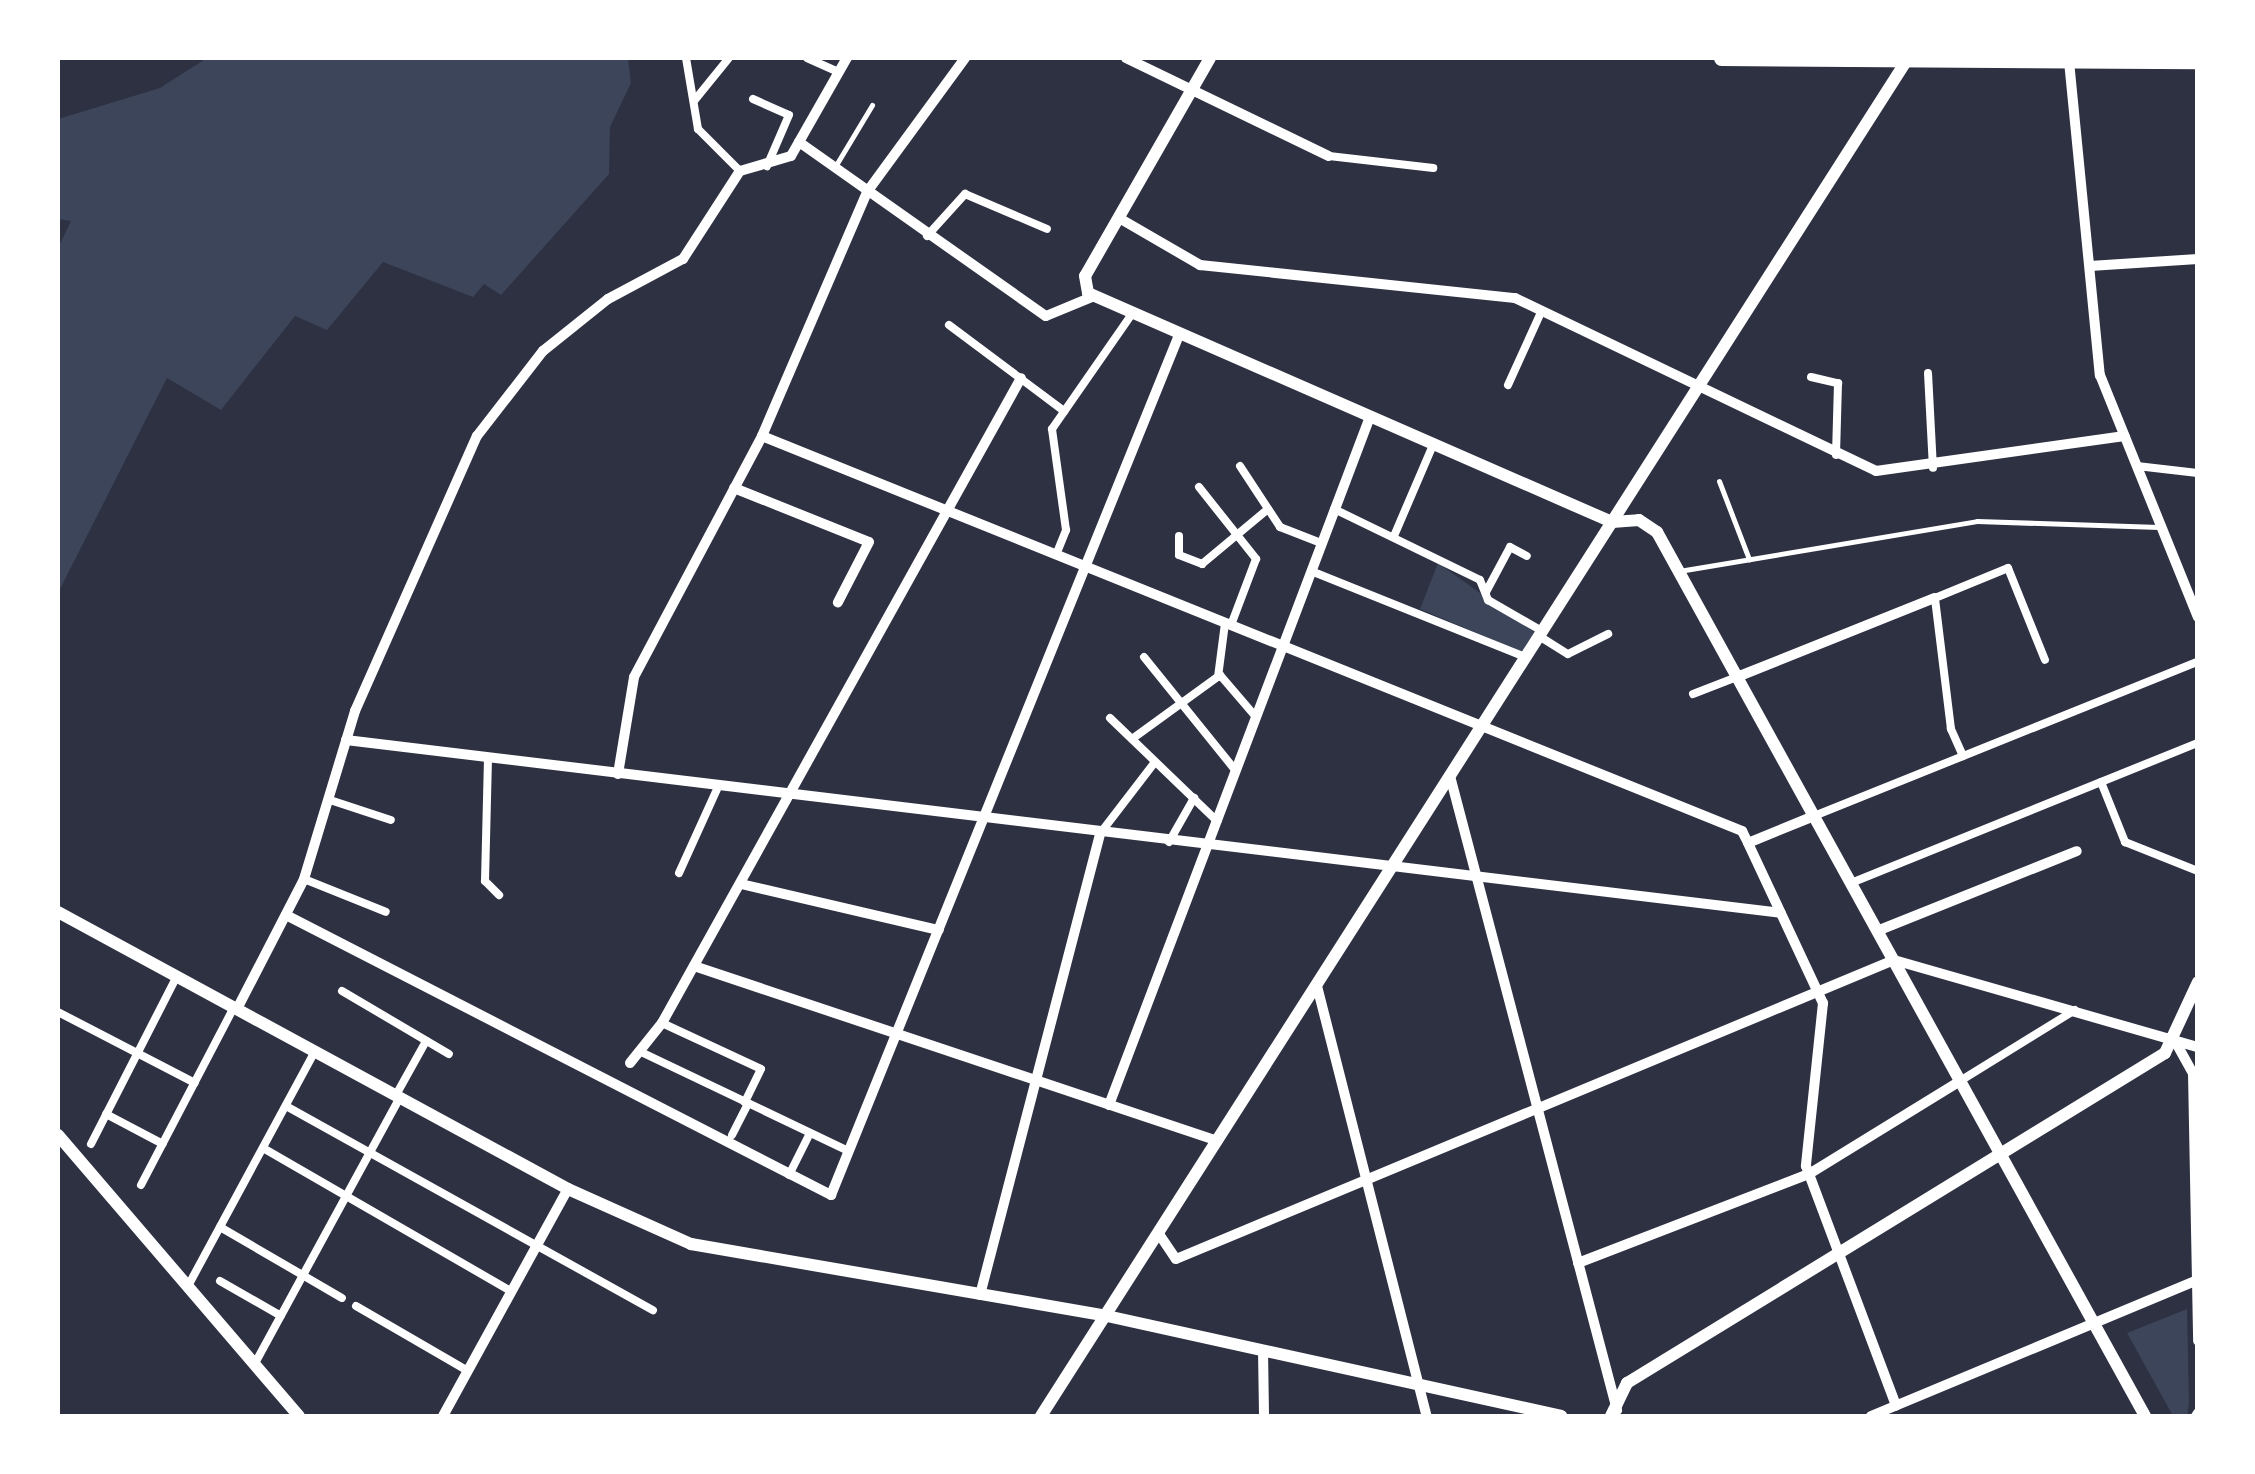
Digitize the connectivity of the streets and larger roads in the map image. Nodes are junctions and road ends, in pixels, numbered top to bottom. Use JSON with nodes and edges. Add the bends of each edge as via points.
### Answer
{"nodes":[{"id":1,"x":686,"y":58,"type":"edge"},
{"id":2,"x":728,"y":58,"type":"edge"},
{"id":3,"x":807,"y":58,"type":"edge"},
{"id":4,"x":847,"y":58,"type":"edge"},
{"id":5,"x":965,"y":58,"type":"edge"},
{"id":6,"x":1126,"y":58,"type":"edge"},
{"id":7,"x":1210,"y":58,"type":"edge"},
{"id":8,"x":1720,"y":58,"type":"edge"},
{"id":9,"x":1905,"y":59,"type":"edge"},
{"id":10,"x":2069,"y":61,"type":"junction"},
{"id":11,"x":2198,"y":61,"type":"edge"},
{"id":12,"x":839,"y":72,"type":"junction"},
{"id":13,"x":1192,"y":89,"type":"junction"},
{"id":14,"x":753,"y":99,"type":"dead end"},
{"id":15,"x":694,"y":101,"type":"junction"},
{"id":16,"x":799,"y":142,"type":"junction"},
{"id":17,"x":1329,"y":156,"type":"joint"},
{"id":18,"x":766,"y":167,"type":"junction"},
{"id":19,"x":1432,"y":168,"type":"dead end"},
{"id":20,"x":740,"y":171,"type":"junction"},
{"id":21,"x":867,"y":192,"type":"junction"},
{"id":22,"x":1119,"y":218,"type":"junction"},
{"id":23,"x":1047,"y":229,"type":"dead end"},
{"id":24,"x":927,"y":236,"type":"junction"},
{"id":25,"x":2198,"y":259,"type":"edge"},
{"id":26,"x":2090,"y":266,"type":"junction"},
{"id":27,"x":1092,"y":296,"type":"junction"},
{"id":28,"x":1542,"y":310,"type":"junction"},
{"id":29,"x":1132,"y":314,"type":"junction"},
{"id":30,"x":949,"y":325,"type":"dead end"},
{"id":31,"x":1180,"y":335,"type":"junction"},
{"id":32,"x":1928,"y":373,"type":"dead end"},
{"id":33,"x":1811,"y":377,"type":"dead end"},
{"id":34,"x":1020,"y":378,"type":"junction"},
{"id":35,"x":1700,"y":383,"type":"junction"},
{"id":36,"x":1508,"y":384,"type":"dead end"},
{"id":37,"x":1064,"y":411,"type":"junction"},
{"id":38,"x":1370,"y":417,"type":"junction"},
{"id":39,"x":762,"y":436,"type":"junction"},
{"id":40,"x":2125,"y":436,"type":"junction"},
{"id":41,"x":1433,"y":445,"type":"junction"},
{"id":42,"x":1836,"y":455,"type":"junction"},
{"id":43,"x":1240,"y":466,"type":"dead end"},
{"id":44,"x":2137,"y":466,"type":"junction"},
{"id":45,"x":1933,"y":468,"type":"junction"},
{"id":46,"x":2198,"y":473,"type":"edge"},
{"id":47,"x":1199,"y":487,"type":"dead end"},
{"id":48,"x":734,"y":488,"type":"junction"},
{"id":49,"x":1268,"y":508,"type":"junction"},
{"id":50,"x":1334,"y":509,"type":"junction"},
{"id":51,"x":951,"y":512,"type":"junction"},
{"id":52,"x":1612,"y":522,"type":"junction"},
{"id":53,"x":1238,"y":534,"type":"junction"},
{"id":54,"x":1180,"y":536,"type":"dead end"},
{"id":55,"x":1394,"y":536,"type":"junction"},
{"id":56,"x":1321,"y":543,"type":"junction"},
{"id":57,"x":1056,"y":555,"type":"junction"},
{"id":58,"x":1527,"y":556,"type":"dead end"},
{"id":59,"x":1086,"y":567,"type":"junction"},
{"id":60,"x":1311,"y":571,"type":"junction"},
{"id":61,"x":1486,"y":592,"type":"junction"},
{"id":62,"x":1935,"y":598,"type":"junction"},
{"id":63,"x":838,"y":602,"type":"dead end"},
{"id":64,"x":2198,"y":616,"type":"edge"},
{"id":65,"x":1228,"y":624,"type":"junction"},
{"id":66,"x":1541,"y":634,"type":"junction"},
{"id":67,"x":1608,"y":634,"type":"dead end"},
{"id":68,"x":1283,"y":646,"type":"junction"},
{"id":69,"x":1526,"y":657,"type":"junction"},
{"id":70,"x":1144,"y":658,"type":"dead end"},
{"id":71,"x":2045,"y":660,"type":"dead end"},
{"id":72,"x":2198,"y":662,"type":"edge"},
{"id":73,"x":1218,"y":677,"type":"junction"},
{"id":74,"x":1737,"y":677,"type":"junction"},
{"id":75,"x":1694,"y":694,"type":"dead end"},
{"id":76,"x":1180,"y":702,"type":"junction"},
{"id":77,"x":1256,"y":717,"type":"junction"},
{"id":78,"x":1110,"y":718,"type":"dead end"},
{"id":79,"x":1482,"y":726,"type":"junction"},
{"id":80,"x":1132,"y":739,"type":"junction"},
{"id":81,"x":346,"y":740,"type":"junction"},
{"id":82,"x":2198,"y":743,"type":"edge"},
{"id":83,"x":1963,"y":756,"type":"junction"},
{"id":84,"x":488,"y":758,"type":"junction"},
{"id":85,"x":1155,"y":762,"type":"junction"},
{"id":86,"x":1236,"y":771,"type":"junction"},
{"id":87,"x":618,"y":774,"type":"junction"},
{"id":88,"x":1450,"y":776,"type":"junction"},
{"id":89,"x":2100,"y":782,"type":"junction"},
{"id":90,"x":718,"y":787,"type":"junction"},
{"id":91,"x":791,"y":796,"type":"junction"},
{"id":92,"x":1194,"y":798,"type":"junction"},
{"id":93,"x":330,"y":800,"type":"junction"},
{"id":94,"x":1814,"y":816,"type":"junction"},
{"id":95,"x":391,"y":820,"type":"dead end"},
{"id":96,"x":983,"y":820,"type":"junction"},
{"id":97,"x":1216,"y":821,"type":"junction"},
{"id":98,"x":1100,"y":835,"type":"junction"},
{"id":99,"x":1748,"y":843,"type":"junction"},
{"id":100,"x":1168,"y":844,"type":"junction"},
{"id":101,"x":1206,"y":848,"type":"junction"},
{"id":102,"x":2077,"y":851,"type":"dead end"},
{"id":103,"x":2198,"y":871,"type":"edge"},
{"id":104,"x":1390,"y":872,"type":"junction"},
{"id":105,"x":679,"y":873,"type":"dead end"},
{"id":106,"x":304,"y":879,"type":"junction"},
{"id":107,"x":1478,"y":882,"type":"junction"},
{"id":108,"x":1851,"y":883,"type":"junction"},
{"id":109,"x":741,"y":884,"type":"junction"},
{"id":110,"x":499,"y":895,"type":"dead end"},
{"id":111,"x":58,"y":912,"type":"edge"},
{"id":112,"x":386,"y":912,"type":"dead end"},
{"id":113,"x":1781,"y":913,"type":"junction"},
{"id":114,"x":286,"y":915,"type":"junction"},
{"id":115,"x":938,"y":930,"type":"junction"},
{"id":116,"x":1878,"y":931,"type":"junction"},
{"id":117,"x":1894,"y":960,"type":"junction"},
{"id":118,"x":694,"y":966,"type":"junction"},
{"id":119,"x":177,"y":976,"type":"junction"},
{"id":120,"x":2198,"y":982,"type":"edge"},
{"id":121,"x":1316,"y":986,"type":"junction"},
{"id":122,"x":342,"y":991,"type":"dead end"},
{"id":123,"x":1818,"y":992,"type":"junction"},
{"id":124,"x":236,"y":1008,"type":"junction"},
{"id":125,"x":2076,"y":1010,"type":"junction"},
{"id":126,"x":58,"y":1012,"type":"edge"},
{"id":127,"x":662,"y":1022,"type":"junction"},
{"id":128,"x":896,"y":1034,"type":"junction"},
{"id":129,"x":426,"y":1040,"type":"junction"},
{"id":130,"x":2174,"y":1040,"type":"junction"},
{"id":131,"x":2198,"y":1047,"type":"edge"},
{"id":132,"x":315,"y":1051,"type":"junction"},
{"id":133,"x":640,"y":1052,"type":"junction"},
{"id":134,"x":138,"y":1053,"type":"junction"},
{"id":135,"x":448,"y":1054,"type":"dead end"},
{"id":136,"x":2198,"y":1060,"type":"edge"},
{"id":137,"x":630,"y":1063,"type":"dead end"},
{"id":138,"x":2193,"y":1073,"type":"junction"},
{"id":139,"x":1036,"y":1080,"type":"junction"},
{"id":140,"x":1960,"y":1081,"type":"junction"},
{"id":141,"x":194,"y":1083,"type":"junction"},
{"id":142,"x":398,"y":1096,"type":"junction"},
{"id":143,"x":746,"y":1103,"type":"junction"},
{"id":144,"x":1109,"y":1105,"type":"junction"},
{"id":145,"x":286,"y":1106,"type":"junction"},
{"id":146,"x":1538,"y":1109,"type":"junction"},
{"id":147,"x":106,"y":1114,"type":"junction"},
{"id":148,"x":810,"y":1133,"type":"junction"},
{"id":149,"x":58,"y":1135,"type":"edge"},
{"id":150,"x":732,"y":1135,"type":"dead end"},
{"id":151,"x":1218,"y":1141,"type":"junction"},
{"id":152,"x":91,"y":1144,"type":"dead end"},
{"id":153,"x":163,"y":1144,"type":"junction"},
{"id":154,"x":263,"y":1148,"type":"junction"},
{"id":155,"x":849,"y":1151,"type":"junction"},
{"id":156,"x":370,"y":1153,"type":"junction"},
{"id":157,"x":2000,"y":1154,"type":"junction"},
{"id":158,"x":1809,"y":1174,"type":"junction"},
{"id":159,"x":789,"y":1175,"type":"junction"},
{"id":160,"x":1366,"y":1180,"type":"junction"},
{"id":161,"x":142,"y":1185,"type":"dead end"},
{"id":162,"x":568,"y":1188,"type":"junction"},
{"id":163,"x":346,"y":1196,"type":"junction"},
{"id":164,"x":220,"y":1227,"type":"junction"},
{"id":165,"x":1159,"y":1234,"type":"junction"},
{"id":166,"x":536,"y":1246,"type":"junction"},
{"id":167,"x":1838,"y":1253,"type":"junction"},
{"id":168,"x":1578,"y":1263,"type":"junction"},
{"id":169,"x":303,"y":1275,"type":"junction"},
{"id":170,"x":2197,"y":1280,"type":"edge"},
{"id":171,"x":220,"y":1281,"type":"dead end"},
{"id":172,"x":186,"y":1290,"type":"junction"},
{"id":173,"x":511,"y":1291,"type":"junction"},
{"id":174,"x":980,"y":1295,"type":"junction"},
{"id":175,"x":342,"y":1298,"type":"dead end"},
{"id":176,"x":356,"y":1306,"type":"dead end"},
{"id":177,"x":654,"y":1310,"type":"dead end"},
{"id":178,"x":280,"y":1316,"type":"junction"},
{"id":179,"x":1106,"y":1316,"type":"junction"},
{"id":180,"x":2094,"y":1323,"type":"junction"},
{"id":181,"x":2198,"y":1342,"type":"edge"},
{"id":182,"x":1263,"y":1350,"type":"junction"},
{"id":183,"x":253,"y":1366,"type":"junction"},
{"id":184,"x":468,"y":1371,"type":"junction"},
{"id":185,"x":1420,"y":1385,"type":"junction"},
{"id":186,"x":1896,"y":1406,"type":"junction"},
{"id":187,"x":1615,"y":1415,"type":"edge"},
{"id":188,"x":299,"y":1416,"type":"edge"},
{"id":189,"x":442,"y":1416,"type":"edge"},
{"id":190,"x":1041,"y":1416,"type":"edge"},
{"id":191,"x":1264,"y":1416,"type":"edge"},
{"id":192,"x":1427,"y":1416,"type":"edge"},
{"id":193,"x":1561,"y":1416,"type":"edge"},
{"id":194,"x":1870,"y":1416,"type":"edge"},
{"id":195,"x":2145,"y":1416,"type":"edge"}],
"edges":[{"from":1,"to":15,"type":"street"},
{"from":2,"to":15,"type":"street"},
{"from":3,"to":12,"type":"street"},
{"from":4,"to":12,"type":"street"},
{"from":5,"to":21,"type":"street"},
{"from":6,"to":13,"type":"street"},
{"from":7,"to":13,"type":"street"},
{"from":8,"to":9,"type":"main road"},
{"from":9,"to":10,"type":"main road"},
{"from":9,"to":35,"type":"street"},
{"from":10,"to":11,"type":"main road"},
{"from":10,"to":26,"type":"street"},
{"from":12,"to":16,"type":"street"},
{"from":13,"to":17,"type":"street"},
{"from":13,"to":22,"type":"street"},
{"from":14,"to":18,"type":"street","via":[[790,115]]},
{"from":15,"to":20,"type":"street","via":[[700,133]]},
{"from":16,"to":18,"type":"street"},
{"from":16,"to":21,"type":"street"},
{"from":17,"to":19,"type":"street"},
{"from":18,"to":20,"type":"street"},
{"from":20,"to":81,"type":"street","via":[[683,260],[608,300],[542,351],[477,436]]},
{"from":21,"to":24,"type":"street"},
{"from":21,"to":39,"type":"street"},
{"from":22,"to":27,"type":"street","via":[[1086,276]]},
{"from":22,"to":28,"type":"street","via":[[1200,265],[1515,298]]},
{"from":23,"to":24,"type":"street","via":[[965,194]]},
{"from":24,"to":27,"type":"street","via":[[1046,316]]},
{"from":25,"to":26,"type":"street"},
{"from":26,"to":40,"type":"street","via":[[2100,375]]},
{"from":27,"to":29,"type":"street"},
{"from":28,"to":35,"type":"street"},
{"from":28,"to":36,"type":"street"},
{"from":29,"to":31,"type":"street"},
{"from":29,"to":37,"type":"street"},
{"from":30,"to":34,"type":"street"},
{"from":31,"to":38,"type":"street"},
{"from":31,"to":59,"type":"street"},
{"from":32,"to":45,"type":"street"},
{"from":33,"to":42,"type":"street","via":[[1838,383]]},
{"from":34,"to":37,"type":"street"},
{"from":34,"to":51,"type":"street"},
{"from":35,"to":42,"type":"street"},
{"from":35,"to":52,"type":"street"},
{"from":37,"to":57,"type":"street","via":[[1052,428],[1066,530]]},
{"from":38,"to":41,"type":"street"},
{"from":38,"to":50,"type":"street"},
{"from":39,"to":48,"type":"street"},
{"from":39,"to":51,"type":"street"},
{"from":40,"to":44,"type":"street"},
{"from":40,"to":45,"type":"street"},
{"from":41,"to":52,"type":"street"},
{"from":41,"to":55,"type":"street"},
{"from":42,"to":45,"type":"street","via":[[1876,471]]},
{"from":43,"to":49,"type":"street"},
{"from":44,"to":46,"type":"street"},
{"from":44,"to":64,"type":"street"},
{"from":47,"to":53,"type":"street"},
{"from":48,"to":63,"type":"street","via":[[869,542]]},
{"from":48,"to":87,"type":"street","via":[[634,677]]},
{"from":49,"to":53,"type":"street"},
{"from":49,"to":56,"type":"street","via":[[1280,527]]},
{"from":50,"to":55,"type":"street"},
{"from":50,"to":56,"type":"street"},
{"from":51,"to":57,"type":"street"},
{"from":51,"to":91,"type":"street"},
{"from":52,"to":66,"type":"street"},
{"from":52,"to":74,"type":"street","via":[[1650,524]]},
{"from":53,"to":54,"type":"street","via":[[1202,564],[1178,555]]},
{"from":53,"to":65,"type":"street","via":[[1256,559]]},
{"from":55,"to":61,"type":"street","via":[[1480,580]]},
{"from":56,"to":60,"type":"street"},
{"from":57,"to":59,"type":"street"},
{"from":58,"to":61,"type":"street","via":[[1510,547]]},
{"from":59,"to":65,"type":"street"},
{"from":59,"to":96,"type":"street"},
{"from":60,"to":68,"type":"street"},
{"from":60,"to":69,"type":"street"},
{"from":61,"to":66,"type":"street"},
{"from":62,"to":71,"type":"street","via":[[2008,568]]},
{"from":62,"to":74,"type":"street"},
{"from":62,"to":83,"type":"street","via":[[1951,729]]},
{"from":65,"to":68,"type":"street"},
{"from":65,"to":73,"type":"street"},
{"from":66,"to":67,"type":"street","via":[[1568,654]]},
{"from":66,"to":69,"type":"street"},
{"from":68,"to":77,"type":"street"},
{"from":68,"to":79,"type":"street"},
{"from":69,"to":79,"type":"street"},
{"from":70,"to":76,"type":"street"},
{"from":72,"to":83,"type":"street"},
{"from":73,"to":76,"type":"street"},
{"from":73,"to":77,"type":"street"},
{"from":74,"to":75,"type":"street"},
{"from":74,"to":94,"type":"street"},
{"from":76,"to":80,"type":"street"},
{"from":76,"to":86,"type":"street"},
{"from":77,"to":86,"type":"street"},
{"from":78,"to":80,"type":"street"},
{"from":79,"to":88,"type":"street"},
{"from":79,"to":99,"type":"street","via":[[1742,831]]},
{"from":80,"to":85,"type":"street"},
{"from":81,"to":84,"type":"street"},
{"from":81,"to":93,"type":"street"},
{"from":82,"to":89,"type":"street"},
{"from":83,"to":94,"type":"street"},
{"from":84,"to":87,"type":"street"},
{"from":84,"to":110,"type":"street","via":[[485,881]]},
{"from":85,"to":92,"type":"street"},
{"from":85,"to":98,"type":"street"},
{"from":86,"to":97,"type":"street"},
{"from":87,"to":90,"type":"street"},
{"from":88,"to":104,"type":"street"},
{"from":88,"to":107,"type":"street"},
{"from":89,"to":103,"type":"street","via":[[2125,842]]},
{"from":89,"to":108,"type":"street"},
{"from":90,"to":91,"type":"street"},
{"from":90,"to":105,"type":"street"},
{"from":91,"to":96,"type":"street"},
{"from":91,"to":109,"type":"street"},
{"from":92,"to":97,"type":"street"},
{"from":92,"to":100,"type":"street"},
{"from":93,"to":95,"type":"street"},
{"from":93,"to":106,"type":"street"},
{"from":94,"to":99,"type":"street"},
{"from":94,"to":108,"type":"street"},
{"from":96,"to":98,"type":"street"},
{"from":96,"to":115,"type":"street"},
{"from":97,"to":101,"type":"street"},
{"from":98,"to":100,"type":"street"},
{"from":98,"to":139,"type":"street"},
{"from":99,"to":113,"type":"street"},
{"from":100,"to":101,"type":"street"},
{"from":101,"to":104,"type":"street"},
{"from":101,"to":144,"type":"street"},
{"from":102,"to":116,"type":"street"},
{"from":104,"to":107,"type":"street"},
{"from":104,"to":121,"type":"street"},
{"from":106,"to":112,"type":"street"},
{"from":106,"to":114,"type":"street"},
{"from":107,"to":113,"type":"street"},
{"from":107,"to":146,"type":"street"},
{"from":108,"to":116,"type":"street"},
{"from":109,"to":115,"type":"street"},
{"from":109,"to":118,"type":"street"},
{"from":111,"to":119,"type":"street"},
{"from":113,"to":123,"type":"street"},
{"from":114,"to":124,"type":"street"},
{"from":114,"to":159,"type":"street"},
{"from":115,"to":128,"type":"street"},
{"from":116,"to":117,"type":"street"},
{"from":117,"to":123,"type":"street"},
{"from":117,"to":125,"type":"street"},
{"from":117,"to":140,"type":"street"},
{"from":118,"to":127,"type":"street"},
{"from":118,"to":128,"type":"street"},
{"from":119,"to":124,"type":"street"},
{"from":119,"to":134,"type":"street"},
{"from":120,"to":130,"type":"street"},
{"from":121,"to":151,"type":"street"},
{"from":121,"to":160,"type":"street"},
{"from":122,"to":129,"type":"street"},
{"from":123,"to":146,"type":"street"},
{"from":123,"to":158,"type":"street"},
{"from":124,"to":132,"type":"street"},
{"from":124,"to":141,"type":"street"},
{"from":125,"to":130,"type":"street"},
{"from":125,"to":140,"type":"street"},
{"from":126,"to":134,"type":"street"},
{"from":127,"to":133,"type":"street"},
{"from":127,"to":143,"type":"street","via":[[762,1069]]},
{"from":128,"to":139,"type":"street"},
{"from":128,"to":155,"type":"street"},
{"from":129,"to":135,"type":"street"},
{"from":129,"to":142,"type":"street"},
{"from":130,"to":131,"type":"street"},
{"from":130,"to":138,"type":"street"},
{"from":130,"to":157,"type":"street"},
{"from":132,"to":142,"type":"street"},
{"from":132,"to":145,"type":"street"},
{"from":133,"to":137,"type":"street"},
{"from":133,"to":143,"type":"street"},
{"from":134,"to":141,"type":"street"},
{"from":134,"to":147,"type":"street"},
{"from":136,"to":138,"type":"street"},
{"from":138,"to":170,"type":"street"},
{"from":139,"to":144,"type":"street"},
{"from":139,"to":174,"type":"street"},
{"from":140,"to":157,"type":"street"},
{"from":140,"to":158,"type":"street"},
{"from":141,"to":153,"type":"street"},
{"from":142,"to":156,"type":"street"},
{"from":142,"to":162,"type":"street"},
{"from":143,"to":148,"type":"street"},
{"from":143,"to":150,"type":"street"},
{"from":144,"to":151,"type":"street"},
{"from":145,"to":154,"type":"street"},
{"from":145,"to":156,"type":"street"},
{"from":146,"to":160,"type":"street"},
{"from":146,"to":168,"type":"street"},
{"from":147,"to":152,"type":"street"},
{"from":147,"to":153,"type":"street"},
{"from":148,"to":155,"type":"street"},
{"from":148,"to":159,"type":"street"},
{"from":149,"to":172,"type":"street"},
{"from":151,"to":165,"type":"street"},
{"from":153,"to":161,"type":"street"},
{"from":154,"to":163,"type":"street"},
{"from":154,"to":164,"type":"street"},
{"from":155,"to":159,"type":"street","via":[[831,1194]]},
{"from":156,"to":163,"type":"street"},
{"from":156,"to":166,"type":"street"},
{"from":157,"to":167,"type":"street"},
{"from":157,"to":180,"type":"street"},
{"from":158,"to":167,"type":"street"},
{"from":158,"to":168,"type":"street"},
{"from":160,"to":165,"type":"street","via":[[1176,1259]]},
{"from":160,"to":185,"type":"street"},
{"from":162,"to":166,"type":"street"},
{"from":162,"to":174,"type":"street","via":[[692,1244]]},
{"from":163,"to":169,"type":"street"},
{"from":163,"to":173,"type":"street"},
{"from":164,"to":169,"type":"street"},
{"from":164,"to":172,"type":"street"},
{"from":165,"to":179,"type":"street"},
{"from":166,"to":173,"type":"street"},
{"from":166,"to":177,"type":"street"},
{"from":167,"to":186,"type":"street"},
{"from":167,"to":187,"type":"street","via":[[1627,1383]]},
{"from":168,"to":187,"type":"street"},
{"from":169,"to":175,"type":"street"},
{"from":169,"to":178,"type":"street"},
{"from":170,"to":180,"type":"street"},
{"from":170,"to":181,"type":"street"},
{"from":171,"to":178,"type":"street"},
{"from":172,"to":183,"type":"street"},
{"from":173,"to":184,"type":"street"},
{"from":174,"to":179,"type":"street"},
{"from":176,"to":184,"type":"street"},
{"from":178,"to":183,"type":"street"},
{"from":179,"to":182,"type":"street"},
{"from":179,"to":190,"type":"street"},
{"from":180,"to":186,"type":"street"},
{"from":180,"to":195,"type":"street"},
{"from":182,"to":185,"type":"street"},
{"from":182,"to":191,"type":"street"},
{"from":183,"to":188,"type":"street"},
{"from":184,"to":189,"type":"street"},
{"from":185,"to":192,"type":"street"},
{"from":185,"to":193,"type":"street"},
{"from":186,"to":194,"type":"street"}]}
